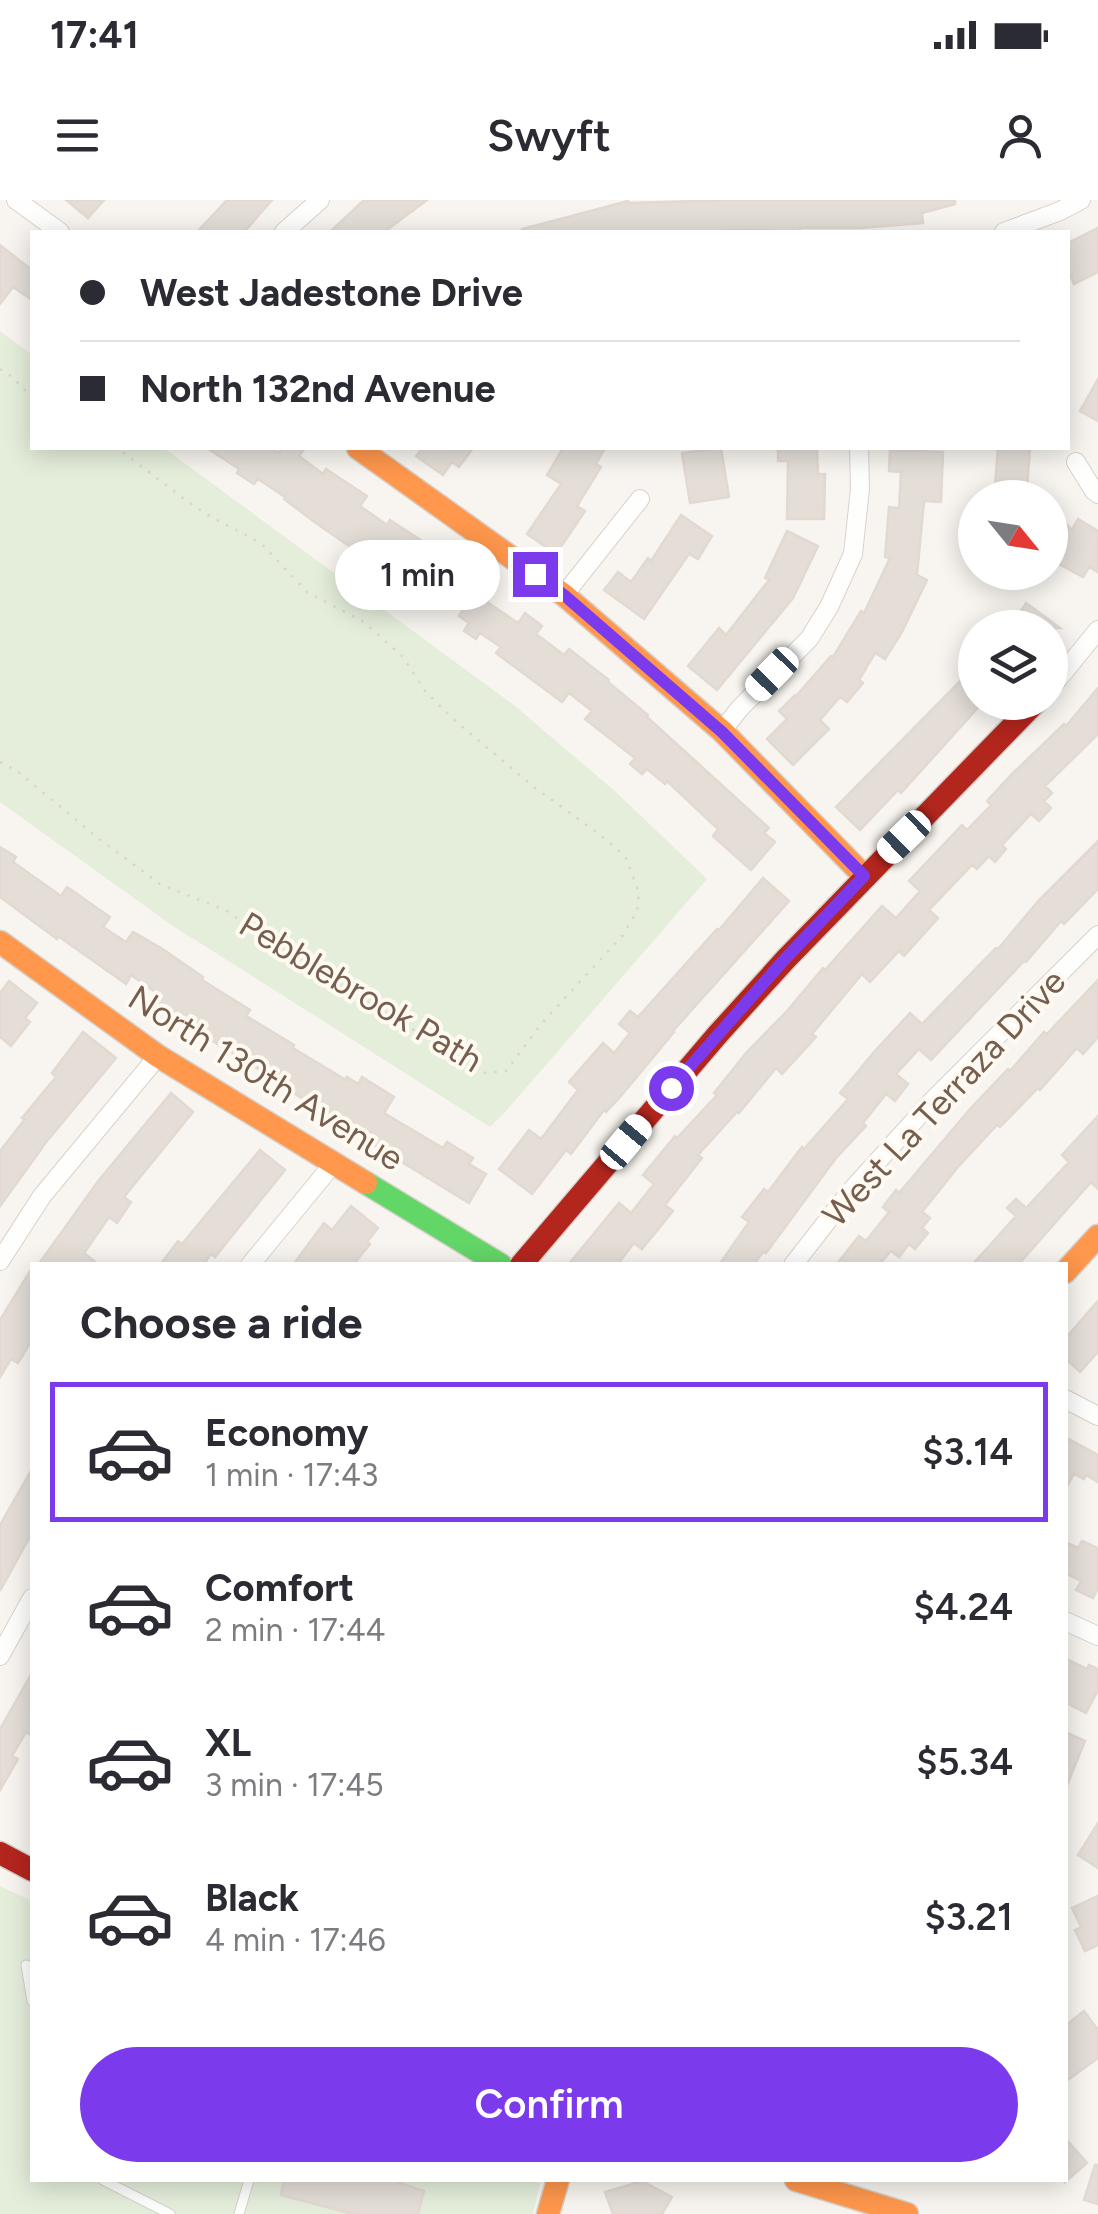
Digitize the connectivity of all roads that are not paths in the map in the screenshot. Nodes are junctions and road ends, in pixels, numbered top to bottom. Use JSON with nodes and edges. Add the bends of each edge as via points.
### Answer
{"nodes":[{"id":1,"x":16,"y":200,"type":"edge"},
{"id":2,"x":320,"y":200,"type":"edge"},
{"id":3,"x":1081,"y":200,"type":"edge"},
{"id":4,"x":57,"y":230,"type":"edge"},
{"id":5,"x":286,"y":230,"type":"edge"},
{"id":6,"x":1010,"y":230,"type":"edge"},
{"id":7,"x":363,"y":450,"type":"edge"},
{"id":8,"x":858,"y":450,"type":"edge"},
{"id":9,"x":1076,"y":462,"type":"dead end"},
{"id":10,"x":1098,"y":494,"type":"edge"},
{"id":11,"x":640,"y":499,"type":"dead end"},
{"id":12,"x":564,"y":595,"type":"junction"},
{"id":13,"x":1098,"y":630,"type":"edge"},
{"id":14,"x":1068,"y":667,"type":"edge"},
{"id":15,"x":1018,"y":720,"type":"edge"},
{"id":16,"x":722,"y":732,"type":"junction"},
{"id":17,"x":864,"y":876,"type":"junction"},
{"id":18,"x":1098,"y":934,"type":"edge"},
{"id":19,"x":0,"y":942,"type":"edge"},
{"id":20,"x":158,"y":1056,"type":"junction"},
{"id":21,"x":333,"y":1164,"type":"junction"},
{"id":22,"x":1098,"y":1236,"type":"edge"},
{"id":23,"x":0,"y":1261,"type":"edge"},
{"id":24,"x":252,"y":1262,"type":"edge"},
{"id":25,"x":495,"y":1262,"type":"edge"},
{"id":26,"x":524,"y":1262,"type":"edge"},
{"id":27,"x":795,"y":1262,"type":"edge"},
{"id":28,"x":1068,"y":1269,"type":"edge"},
{"id":29,"x":1068,"y":1401,"type":"edge"},
{"id":30,"x":1098,"y":1416,"type":"edge"},
{"id":31,"x":30,"y":1602,"type":"edge"},
{"id":32,"x":1068,"y":1623,"type":"edge"},
{"id":33,"x":1098,"y":1636,"type":"edge"},
{"id":34,"x":0,"y":1656,"type":"edge"},
{"id":35,"x":0,"y":1853,"type":"edge"},
{"id":36,"x":30,"y":1869,"type":"edge"},
{"id":37,"x":30,"y":1966,"type":"edge"},
{"id":38,"x":30,"y":1989,"type":"edge"},
{"id":39,"x":106,"y":2182,"type":"edge"},
{"id":40,"x":248,"y":2182,"type":"edge"},
{"id":41,"x":557,"y":2182,"type":"edge"},
{"id":42,"x":803,"y":2182,"type":"edge"},
{"id":43,"x":170,"y":2214,"type":"edge"},
{"id":44,"x":240,"y":2214,"type":"edge"},
{"id":45,"x":548,"y":2214,"type":"edge"},
{"id":46,"x":907,"y":2214,"type":"edge"}],
"edges":[{"from":1,"to":4,"type":"street"},
{"from":2,"to":5,"type":"street"},
{"from":3,"to":6,"type":"street"},
{"from":7,"to":12,"type":"street"},
{"from":8,"to":16,"type":"street","via":[[853,554],[829,607],[809,639]]},
{"from":9,"to":10,"type":"street"},
{"from":11,"to":12,"type":"street"},
{"from":12,"to":16,"type":"street"},
{"from":13,"to":14,"type":"street"},
{"from":15,"to":17,"type":"street"},
{"from":16,"to":17,"type":"street"},
{"from":17,"to":26,"type":"street","via":[[694,1061]]},
{"from":18,"to":27,"type":"street","name":"West La Terraza Drive","via":[[932,1102]]},
{"from":19,"to":20,"type":"street","name":"North 130th Avenue"},
{"from":20,"to":21,"type":"street","name":"North 130th Avenue"},
{"from":20,"to":23,"type":"street","via":[[42,1196]]},
{"from":21,"to":24,"type":"street"},
{"from":21,"to":25,"type":"street","name":"North 130th Avenue"},
{"from":22,"to":28,"type":"street"},
{"from":29,"to":30,"type":"street"},
{"from":31,"to":34,"type":"street"},
{"from":32,"to":33,"type":"street"},
{"from":35,"to":36,"type":"street"},
{"from":37,"to":38,"type":"lane"},
{"from":39,"to":43,"type":"lane"},
{"from":40,"to":44,"type":"lane"},
{"from":41,"to":45,"type":"street"},
{"from":42,"to":46,"type":"street"}]}
